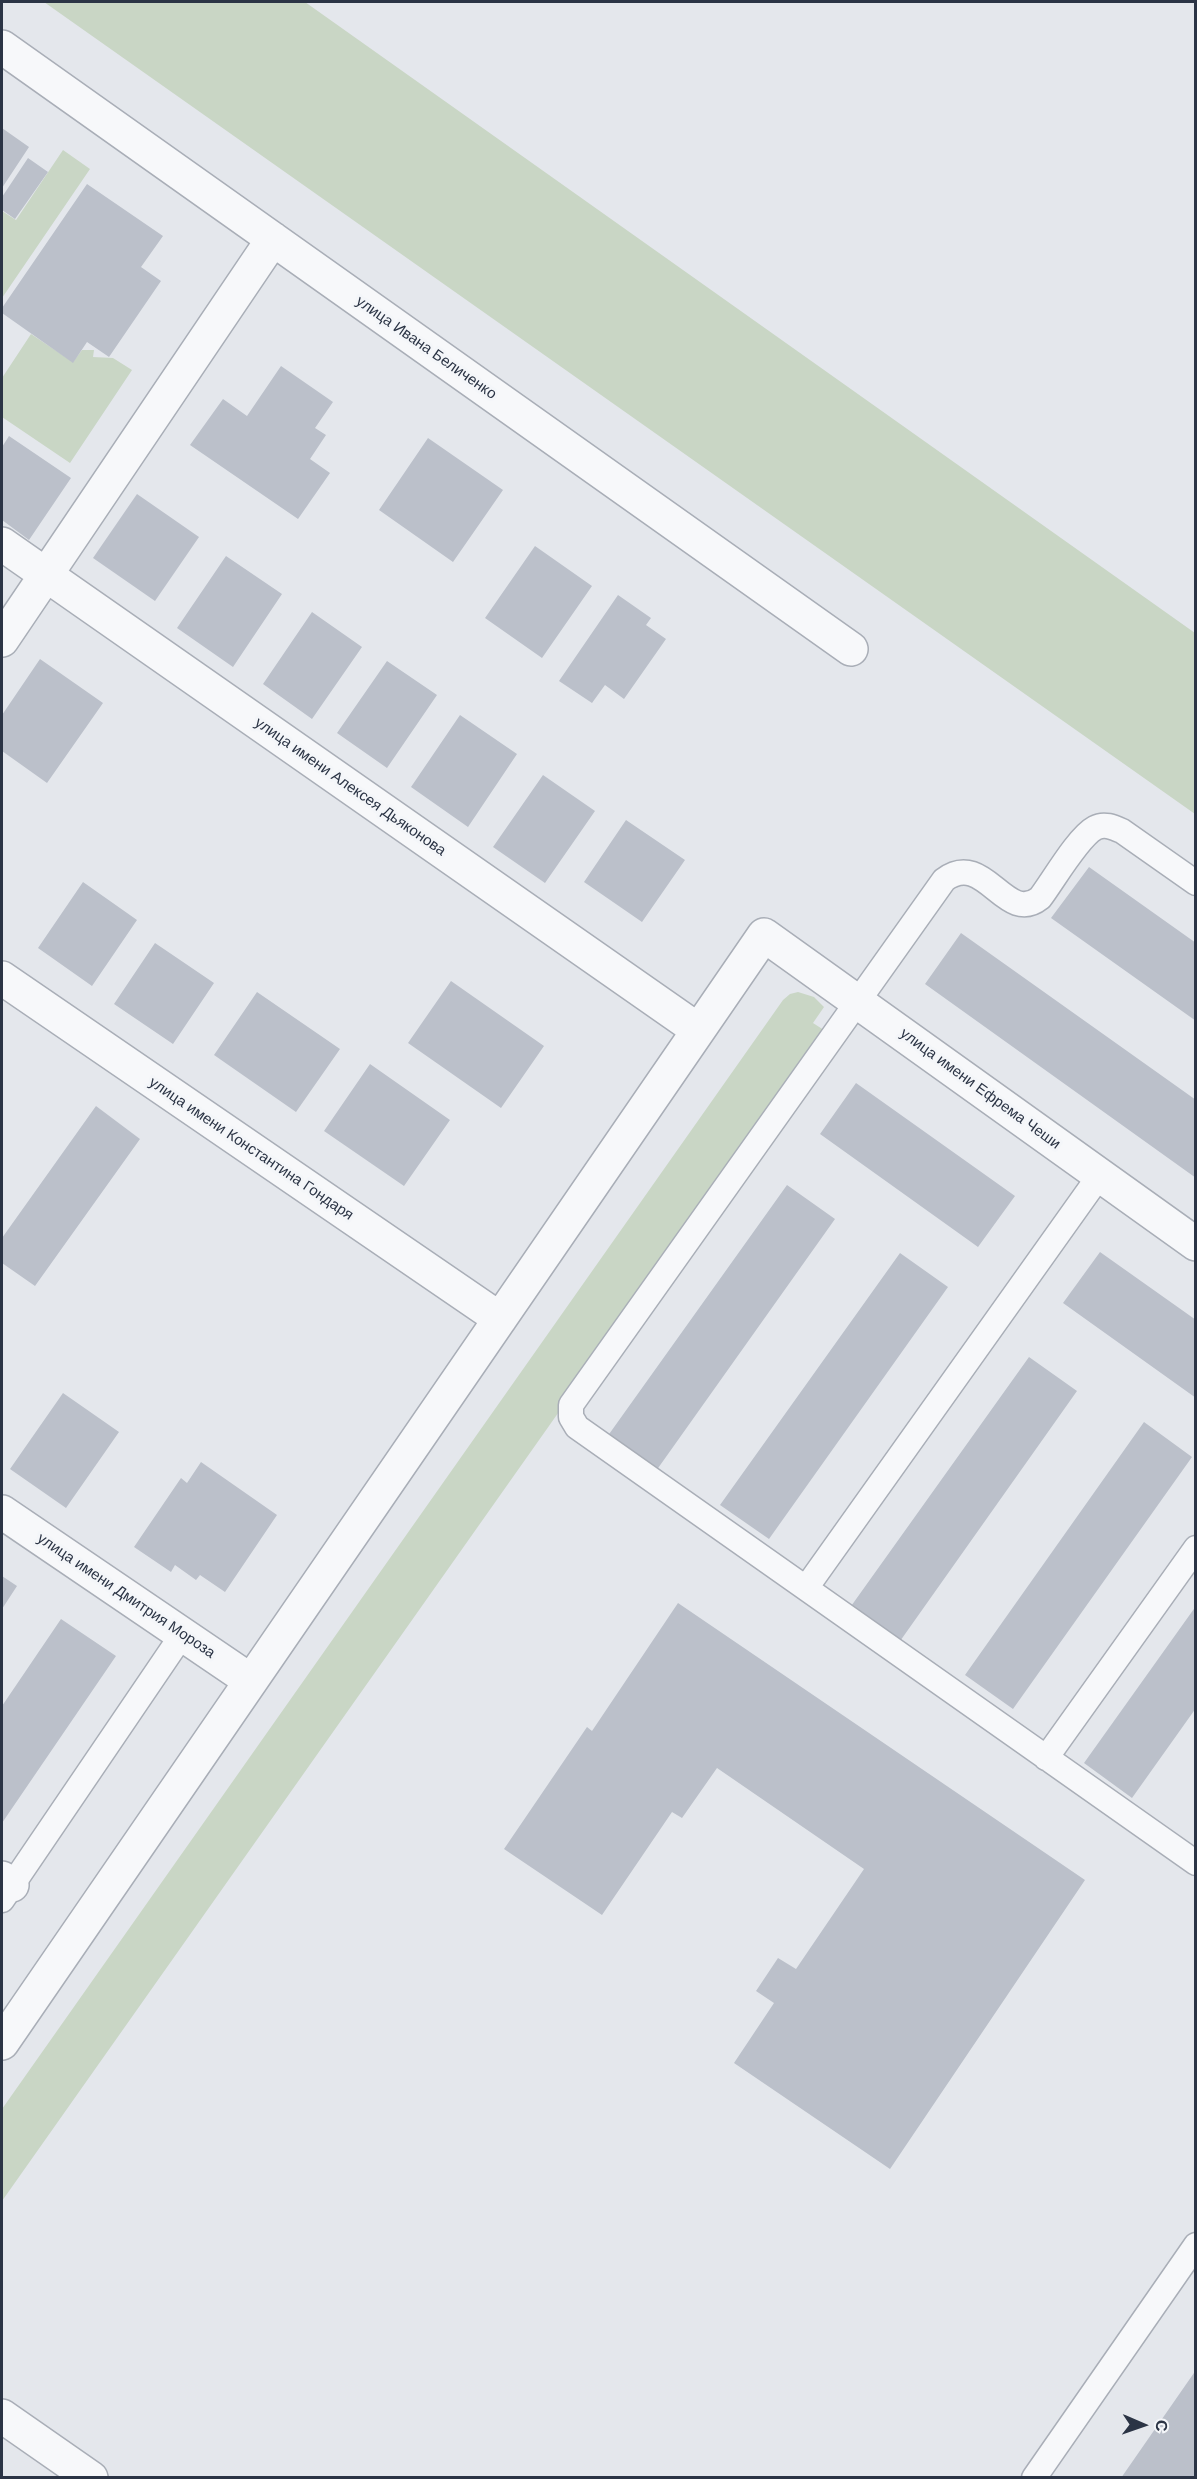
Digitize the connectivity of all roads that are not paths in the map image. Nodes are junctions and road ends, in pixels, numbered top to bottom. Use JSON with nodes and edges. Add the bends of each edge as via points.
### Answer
{"nodes":[{"id":1,"x":2,"y":47,"type":"edge"},
{"id":2,"x":273,"y":239,"type":"junction"},
{"id":3,"x":2,"y":544,"type":"edge"},
{"id":4,"x":46,"y":574,"type":"junction"},
{"id":5,"x":2,"y":640,"type":"edge"},
{"id":6,"x":851,"y":649,"type":"dead end"},
{"id":7,"x":1196,"y":882,"type":"edge"},
{"id":8,"x":2,"y":978,"type":"edge"},
{"id":9,"x":858,"y":1002,"type":"junction"},
{"id":10,"x":698,"y":1030,"type":"junction"},
{"id":11,"x":1100,"y":1175,"type":"junction"},
{"id":12,"x":1196,"y":1244,"type":"edge"},
{"id":13,"x":500,"y":1319,"type":"junction"},
{"id":14,"x":2,"y":1512,"type":"edge"},
{"id":15,"x":1196,"y":1548,"type":"edge"},
{"id":16,"x":806,"y":1588,"type":"junction"},
{"id":17,"x":182,"y":1635,"type":"junction"},
{"id":18,"x":251,"y":1681,"type":"junction"},
{"id":19,"x":1047,"y":1758,"type":"junction"},
{"id":20,"x":1196,"y":1863,"type":"edge"},
{"id":21,"x":5,"y":1888,"type":"edge"},
{"id":22,"x":2,"y":2043,"type":"edge"},
{"id":23,"x":1196,"y":2245,"type":"edge"},
{"id":24,"x":2,"y":2416,"type":"edge"},
{"id":25,"x":90,"y":2478,"type":"edge"},
{"id":26,"x":1034,"y":2478,"type":"edge"}],
"edges":[{"from":1,"to":2,"type":"street","name":"улица Ивана Беличенко"},
{"from":2,"to":4,"type":"street"},
{"from":2,"to":6,"type":"street","name":"улица Ивана Беличенко"},
{"from":3,"to":4,"type":"street","name":"улица имени Алексея Дьяконова"},
{"from":4,"to":5,"type":"street"},
{"from":4,"to":10,"type":"street","name":"улица имени Алексея Дьяконова"},
{"from":7,"to":9,"type":"lane","via":[[1110,826],[1096,827],[1083,837],[1033,904],[1010,900],[966,871],[954,873],[944,880]]},
{"from":8,"to":13,"type":"street","name":"улица имени Константина Гондаря"},
{"from":9,"to":10,"type":"street","name":"улица имени Ефрема Чеши","via":[[764,935]]},
{"from":9,"to":11,"type":"street","name":"улица имени Ефрема Чеши"},
{"from":9,"to":16,"type":"lane","via":[[571,1404],[571,1417],[577,1427]]},
{"from":10,"to":13,"type":"street"},
{"from":11,"to":12,"type":"street","name":"улица имени Ефрема Чеши"},
{"from":11,"to":16,"type":"lane"},
{"from":13,"to":18,"type":"street"},
{"from":14,"to":17,"type":"street","name":"улица имени Дмитрия Мороза"},
{"from":15,"to":19,"type":"lane"},
{"from":16,"to":19,"type":"lane"},
{"from":17,"to":18,"type":"street","name":"улица имени Дмитрия Мороза"},
{"from":17,"to":21,"type":"lane"},
{"from":18,"to":22,"type":"street"},
{"from":19,"to":20,"type":"lane"},
{"from":23,"to":26,"type":"lane"},
{"from":24,"to":25,"type":"street"}]}
